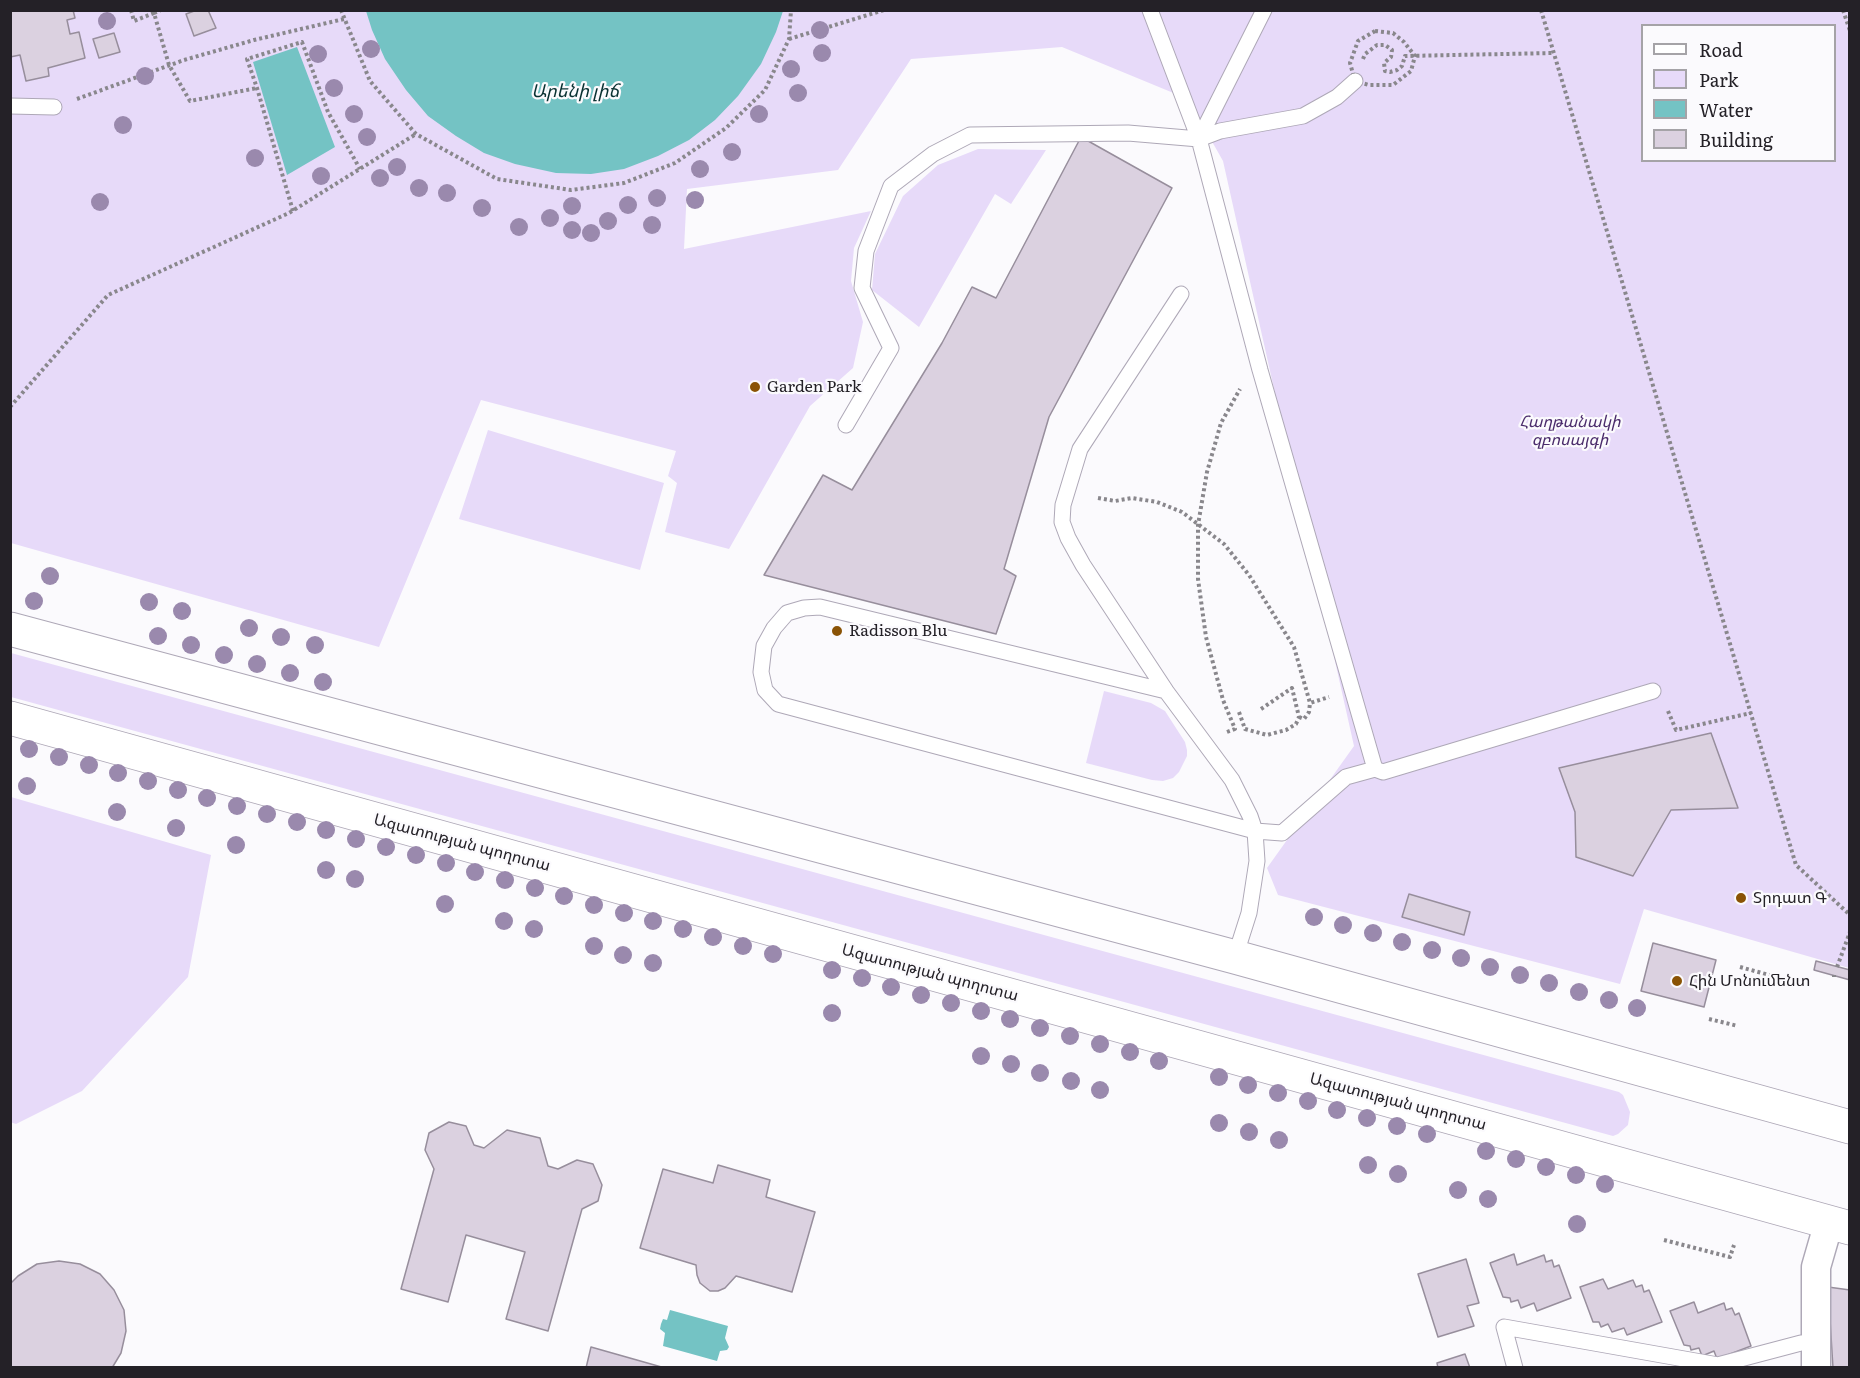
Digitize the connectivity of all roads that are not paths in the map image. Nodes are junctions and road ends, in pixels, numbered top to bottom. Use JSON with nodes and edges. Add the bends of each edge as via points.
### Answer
{"nodes":[{"id":1,"x":1149,"y":10,"type":"edge"},
{"id":2,"x":1264,"y":10,"type":"edge"},
{"id":3,"x":1355,"y":81,"type":"road end"},
{"id":4,"x":10,"y":106,"type":"edge"},
{"id":5,"x":54,"y":107,"type":"road end"},
{"id":6,"x":1199,"y":139,"type":"junction"},
{"id":7,"x":1181,"y":294,"type":"dead end"},
{"id":8,"x":846,"y":425,"type":"dead end"},
{"id":9,"x":10,"y":629,"type":"edge"},
{"id":10,"x":1166,"y":691,"type":"junction"},
{"id":11,"x":1653,"y":691,"type":"road end"},
{"id":12,"x":10,"y":718,"type":"edge"},
{"id":13,"x":1375,"y":769,"type":"junction"},
{"id":14,"x":1255,"y":831,"type":"junction"},
{"id":15,"x":1234,"y":957,"type":"junction"},
{"id":16,"x":1850,"y":1127,"type":"edge"},
{"id":17,"x":1843,"y":1220,"type":"edge"},
{"id":18,"x":1815,"y":1355,"type":"edge"},
{"id":19,"x":1714,"y":1366,"type":"edge"},
{"id":20,"x":1515,"y":1368,"type":"edge"}],
"edges":[{"from":1,"to":6,"type":"lane"},
{"from":2,"to":6,"type":"lane"},
{"from":3,"to":6,"type":"lane","via":[[1337,97],[1303,116],[1220,131]]},
{"from":4,"to":5,"type":"lane"},
{"from":6,"to":8,"type":"lane","via":[[1128,133],[970,135],[933,154],[891,186],[866,251],[862,288],[891,348]]},
{"from":6,"to":13,"type":"lane","via":[[1260,370]]},
{"from":7,"to":10,"type":"lane","via":[[1080,449],[1063,505],[1062,522],[1083,565]]},
{"from":9,"to":15,"type":"main road"},
{"from":10,"to":14,"type":"lane","via":[[1232,780]]},
{"from":10,"to":14,"type":"lane","via":[[820,607],[787,613],[780,620],[764,646],[761,672],[765,690],[778,704]]},
{"from":11,"to":13,"type":"lane","via":[[1383,772]]},
{"from":12,"to":17,"type":"main road","name":"Ազատության պողոտա","via":[[1713,1190],[1749,1186]]},
{"from":13,"to":14,"type":"lane","via":[[1346,777],[1282,832]]},
{"from":14,"to":15,"type":"lane","via":[[1257,861],[1253,890]]},
{"from":15,"to":16,"type":"main road"},
{"from":17,"to":18,"type":"street","via":[[1816,1267]]},
{"from":18,"to":19,"type":"lane","via":[[1801,1343]]},
{"from":19,"to":20,"type":"lane","via":[[1504,1327]]}]}
